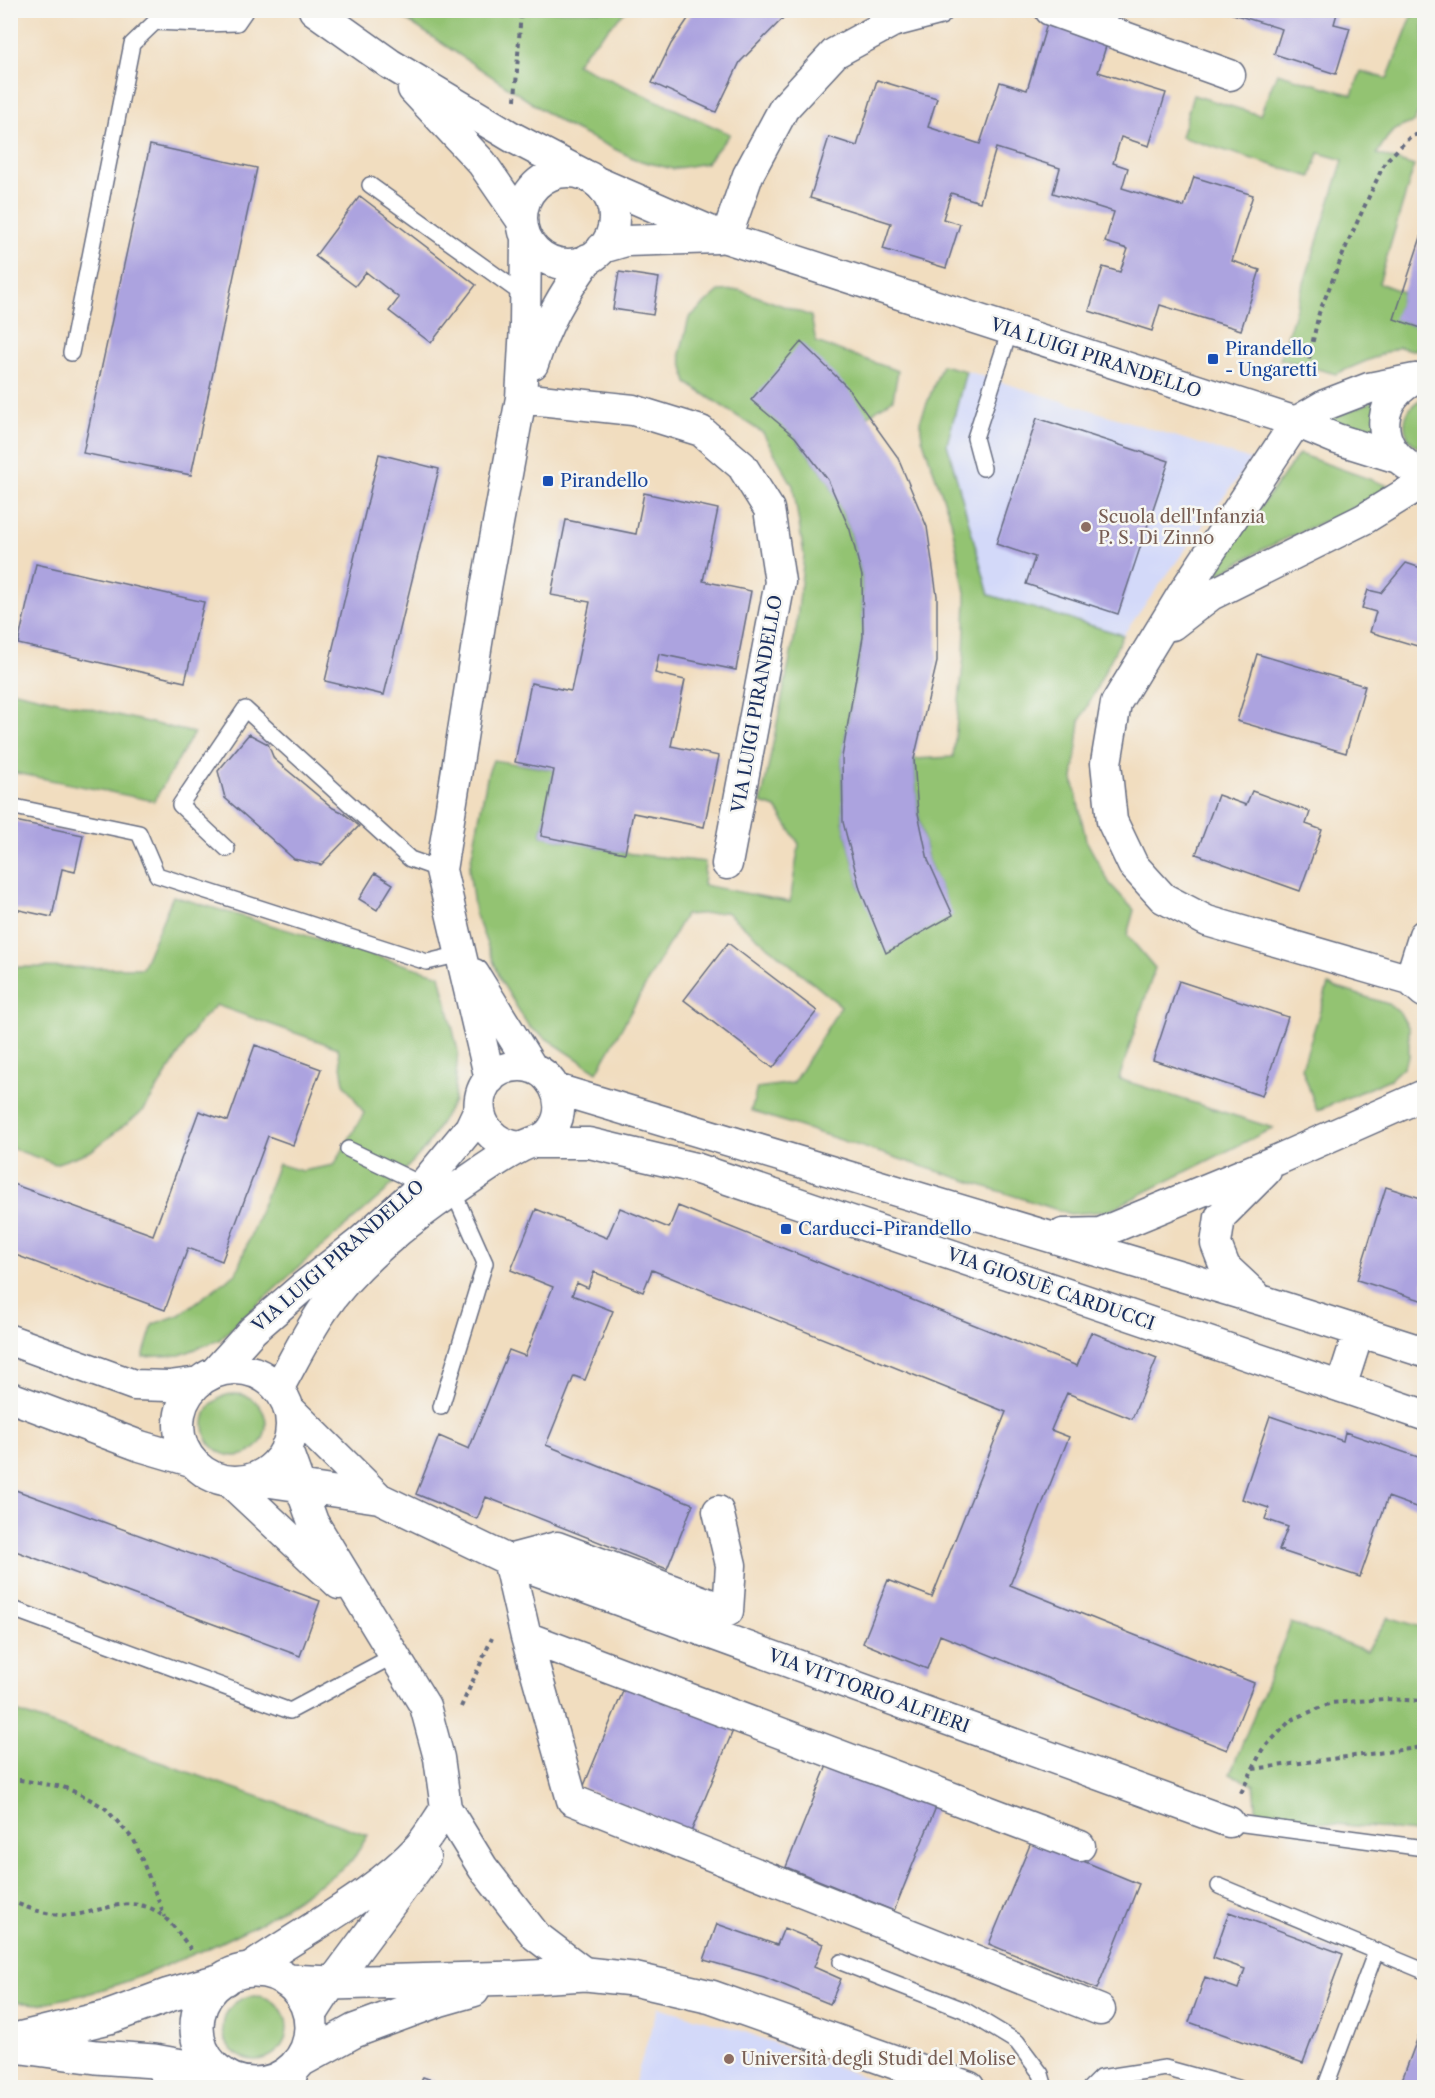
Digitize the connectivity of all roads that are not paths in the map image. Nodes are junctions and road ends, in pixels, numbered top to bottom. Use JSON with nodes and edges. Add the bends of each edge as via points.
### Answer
{"nodes":[{"id":1,"x":246,"y":10,"type":"edge"},
{"id":2,"x":314,"y":10,"type":"edge"},
{"id":3,"x":938,"y":10,"type":"edge"},
{"id":4,"x":1050,"y":10,"type":"edge"},
{"id":5,"x":390,"y":64,"type":"junction"},
{"id":6,"x":1230,"y":75,"type":"dead end"},
{"id":7,"x":590,"y":178,"type":"junction"},
{"id":8,"x":370,"y":185,"type":"dead end"},
{"id":9,"x":524,"y":230,"type":"junction"},
{"id":10,"x":726,"y":238,"type":"junction"},
{"id":11,"x":595,"y":253,"type":"junction"},
{"id":12,"x":526,"y":297,"type":"junction"},
{"id":13,"x":1010,"y":330,"type":"junction"},
{"id":14,"x":71,"y":353,"type":"dead end"},
{"id":15,"x":1420,"y":378,"type":"edge"},
{"id":16,"x":521,"y":398,"type":"junction"},
{"id":17,"x":1296,"y":422,"type":"junction"},
{"id":18,"x":1398,"y":458,"type":"junction"},
{"id":19,"x":983,"y":468,"type":"dead end"},
{"id":20,"x":1425,"y":472,"type":"edge"},
{"id":21,"x":1425,"y":482,"type":"edge"},
{"id":22,"x":1160,"y":634,"type":"junction"},
{"id":23,"x":10,"y":806,"type":"edge"},
{"id":24,"x":227,"y":849,"type":"dead end"},
{"id":25,"x":727,"y":864,"type":"dead end"},
{"id":26,"x":441,"y":870,"type":"junction"},
{"id":27,"x":1425,"y":935,"type":"edge"},
{"id":28,"x":461,"y":954,"type":"junction"},
{"id":29,"x":1417,"y":986,"type":"edge"},
{"id":30,"x":532,"y":1068,"type":"junction"},
{"id":31,"x":1425,"y":1075,"type":"edge"},
{"id":32,"x":490,"y":1079,"type":"junction"},
{"id":33,"x":556,"y":1089,"type":"junction"},
{"id":34,"x":1412,"y":1101,"type":"edge"},
{"id":35,"x":479,"y":1109,"type":"junction"},
{"id":36,"x":528,"y":1145,"type":"junction"},
{"id":37,"x":348,"y":1149,"type":"dead end"},
{"id":38,"x":1277,"y":1160,"type":"junction"},
{"id":39,"x":423,"y":1185,"type":"junction"},
{"id":40,"x":453,"y":1191,"type":"junction"},
{"id":41,"x":1041,"y":1234,"type":"junction"},
{"id":42,"x":1261,"y":1300,"type":"junction"},
{"id":43,"x":1359,"y":1331,"type":"junction"},
{"id":44,"x":10,"y":1340,"type":"edge"},
{"id":45,"x":1425,"y":1352,"type":"edge"},
{"id":46,"x":207,"y":1377,"type":"junction"},
{"id":47,"x":1341,"y":1387,"type":"junction"},
{"id":48,"x":10,"y":1397,"type":"edge"},
{"id":49,"x":283,"y":1398,"type":"junction"},
{"id":50,"x":441,"y":1407,"type":"dead end"},
{"id":51,"x":1425,"y":1415,"type":"edge"},
{"id":52,"x":286,"y":1447,"type":"junction"},
{"id":53,"x":192,"y":1461,"type":"junction"},
{"id":54,"x":240,"y":1480,"type":"junction"},
{"id":55,"x":301,"y":1488,"type":"junction"},
{"id":56,"x":379,"y":1498,"type":"junction"},
{"id":57,"x":718,"y":1511,"type":"dead end"},
{"id":58,"x":508,"y":1560,"type":"junction"},
{"id":59,"x":10,"y":1608,"type":"edge"},
{"id":60,"x":364,"y":1608,"type":"junction"},
{"id":61,"x":526,"y":1637,"type":"junction"},
{"id":62,"x":395,"y":1655,"type":"junction"},
{"id":63,"x":446,"y":1808,"type":"junction"},
{"id":64,"x":1229,"y":1822,"type":"joint"},
{"id":65,"x":1080,"y":1846,"type":"dead end"},
{"id":66,"x":1425,"y":1848,"type":"edge"},
{"id":67,"x":1219,"y":1887,"type":"dead end"},
{"id":68,"x":1376,"y":1951,"type":"junction"},
{"id":69,"x":841,"y":1962,"type":"dead end"},
{"id":70,"x":1425,"y":1971,"type":"edge"},
{"id":71,"x":586,"y":1974,"type":"junction"},
{"id":72,"x":235,"y":1975,"type":"junction"},
{"id":73,"x":516,"y":1978,"type":"junction"},
{"id":74,"x":288,"y":1980,"type":"junction"},
{"id":75,"x":332,"y":1983,"type":"junction"},
{"id":76,"x":1100,"y":2010,"type":"dead end"},
{"id":77,"x":310,"y":2017,"type":"junction"},
{"id":78,"x":10,"y":2043,"type":"edge"},
{"id":79,"x":154,"y":2061,"type":"junction"},
{"id":80,"x":294,"y":2073,"type":"edge"},
{"id":81,"x":231,"y":2080,"type":"edge"},
{"id":82,"x":182,"y":2088,"type":"edge"},
{"id":83,"x":968,"y":2088,"type":"edge"},
{"id":84,"x":1045,"y":2088,"type":"edge"},
{"id":85,"x":1090,"y":2088,"type":"edge"},
{"id":86,"x":1238,"y":2088,"type":"edge"},
{"id":87,"x":1325,"y":2088,"type":"edge"}],
"edges":[{"from":1,"to":14,"type":"lane","via":[[237,23],[155,22],[132,44]]},
{"from":2,"to":5,"type":"street","name":"VIA LUIGI PIRANDELLO"},
{"from":3,"to":10,"type":"street","via":[[892,22],[835,53],[820,69],[784,108],[748,175]]},
{"from":4,"to":6,"type":"street"},
{"from":5,"to":7,"type":"street","name":"VIA LUIGI PIRANDELLO","via":[[512,137]]},
{"from":5,"to":9,"type":"street","name":"VIA LUIGI PIRANDELLO","via":[[482,163]]},
{"from":7,"to":9,"type":"street","via":[[565,172],[539,181],[524,203]]},
{"from":7,"to":10,"type":"street","name":"VIA LUIGI PIRANDELLO"},
{"from":7,"to":11,"type":"street","via":[[608,196],[614,214],[611,232]]},
{"from":8,"to":12,"type":"lane"},
{"from":9,"to":11,"type":"street","via":[[537,252],[553,261],[570,263]]},
{"from":9,"to":12,"type":"street"},
{"from":10,"to":11,"type":"street","name":"VIA LUIGI PIRANDELLO","via":[[626,241]]},
{"from":10,"to":13,"type":"street","name":"VIA LUIGI PIRANDELLO"},
{"from":11,"to":16,"type":"street","via":[[561,297],[543,332]]},
{"from":12,"to":16,"type":"street"},
{"from":13,"to":17,"type":"street","name":"VIA LUIGI PIRANDELLO"},
{"from":13,"to":19,"type":"lane","via":[[975,438]]},
{"from":15,"to":17,"type":"street","via":[[1369,388],[1325,405]]},
{"from":15,"to":18,"type":"street","via":[[1395,393],[1385,414],[1386,438]]},
{"from":16,"to":25,"type":"street","name":"VIA LUIGI PIRANDELLO","via":[[633,410],[701,431],[742,466],[769,509],[780,582]]},
{"from":16,"to":26,"type":"street"},
{"from":17,"to":18,"type":"street","name":"VIA LUIGI PIRANDELLO"},
{"from":17,"to":22,"type":"street"},
{"from":18,"to":20,"type":"street","name":"VIA LUIGI PIRANDELLO"},
{"from":21,"to":22,"type":"street","via":[[1364,519],[1211,595]]},
{"from":22,"to":29,"type":"street","via":[[1116,703],[1106,763],[1112,821],[1133,865],[1163,898],[1207,921]]},
{"from":23,"to":28,"type":"lane","via":[[139,833],[157,875],[427,962]]},
{"from":24,"to":26,"type":"lane","via":[[180,805],[245,709],[410,859]]},
{"from":26,"to":28,"type":"street"},
{"from":27,"to":29,"type":"street"},
{"from":28,"to":30,"type":"street"},
{"from":28,"to":32,"type":"street"},
{"from":30,"to":32,"type":"street","via":[[509,1067]]},
{"from":30,"to":33,"type":"street","via":[[546,1076]]},
{"from":31,"to":34,"type":"street"},
{"from":32,"to":35,"type":"street","via":[[481,1093]]},
{"from":33,"to":36,"type":"street","via":[[560,1104],[557,1120],[549,1134]]},
{"from":33,"to":41,"type":"street"},
{"from":34,"to":38,"type":"street"},
{"from":35,"to":36,"type":"street","via":[[492,1136],[506,1144]]},
{"from":35,"to":39,"type":"street","name":"VIA LUIGI PIRANDELLO","via":[[470,1128]]},
{"from":36,"to":40,"type":"street","name":"VIA LUIGI PIRANDELLO"},
{"from":36,"to":47,"type":"street","name":"VIA GIOSUÈ CARDUCCI","via":[[589,1143],[695,1168]]},
{"from":37,"to":39,"type":"lane"},
{"from":38,"to":41,"type":"street","via":[[1100,1233]]},
{"from":38,"to":42,"type":"street","via":[[1220,1217],[1216,1244],[1225,1267]]},
{"from":39,"to":46,"type":"street","name":"VIA LUIGI PIRANDELLO","via":[[253,1330]]},
{"from":40,"to":49,"type":"street","name":"VIA LUIGI PIRANDELLO","via":[[396,1234],[324,1308]]},
{"from":40,"to":50,"type":"lane","via":[[485,1263]]},
{"from":41,"to":42,"type":"street"},
{"from":42,"to":43,"type":"street"},
{"from":43,"to":45,"type":"street"},
{"from":43,"to":47,"type":"street"},
{"from":44,"to":46,"type":"street","via":[[134,1385],[169,1386]]},
{"from":46,"to":49,"type":"street","via":[[238,1368],[249,1370],[270,1381]]},
{"from":46,"to":53,"type":"street","via":[[185,1399],[179,1420],[181,1441]]},
{"from":47,"to":51,"type":"street","name":"VIA GIOSUÈ CARDUCCI"},
{"from":48,"to":53,"type":"street","via":[[140,1446]]},
{"from":49,"to":52,"type":"street","via":[[291,1428]]},
{"from":49,"to":56,"type":"street","name":"VIA VITTORIO ALFIERI"},
{"from":52,"to":54,"type":"street","via":[[272,1467]]},
{"from":52,"to":55,"type":"street"},
{"from":53,"to":54,"type":"street","via":[[209,1475]]},
{"from":54,"to":55,"type":"street","name":"VIA VITTORIO ALFIERI"},
{"from":54,"to":60,"type":"street"},
{"from":55,"to":56,"type":"street","name":"VIA VITTORIO ALFIERI"},
{"from":55,"to":60,"type":"street","via":[[313,1522]]},
{"from":56,"to":58,"type":"street","name":"VIA VITTORIO ALFIERI"},
{"from":57,"to":58,"type":"street","via":[[731,1564],[728,1611],[557,1547]]},
{"from":58,"to":61,"type":"street"},
{"from":58,"to":64,"type":"street","name":"VIA VITTORIO ALFIERI"},
{"from":59,"to":62,"type":"lane","via":[[290,1711]]},
{"from":60,"to":62,"type":"street"},
{"from":61,"to":65,"type":"street"},
{"from":61,"to":76,"type":"street","via":[[572,1800]]},
{"from":62,"to":63,"type":"street","via":[[425,1706],[439,1758]]},
{"from":63,"to":71,"type":"street","via":[[483,1868],[536,1936]]},
{"from":63,"to":72,"type":"street","via":[[420,1845],[394,1870],[343,1908]]},
{"from":63,"to":75,"type":"street","via":[[423,1862]]},
{"from":64,"to":66,"type":"lane"},
{"from":67,"to":68,"type":"lane"},
{"from":68,"to":70,"type":"lane"},
{"from":68,"to":87,"type":"lane"},
{"from":69,"to":84,"type":"lane","via":[[964,2010],[1017,2042],[1041,2074]]},
{"from":71,"to":73,"type":"street"},
{"from":71,"to":83,"type":"street","via":[[633,1979],[711,1996]]},
{"from":72,"to":74,"type":"street","via":[[268,1972]]},
{"from":72,"to":78,"type":"street","via":[[109,2017]]},
{"from":72,"to":81,"type":"street","via":[[216,1985],[202,2003],[198,2025],[202,2048],[212,2065]]},
{"from":73,"to":75,"type":"street"},
{"from":73,"to":80,"type":"street","via":[[438,2000],[354,2031]]},
{"from":74,"to":75,"type":"street"},
{"from":74,"to":77,"type":"street","via":[[303,1997]]},
{"from":75,"to":77,"type":"street"},
{"from":77,"to":80,"type":"street","via":[[310,2040]]},
{"from":78,"to":79,"type":"street","via":[[96,2058]]},
{"from":79,"to":81,"type":"street"},
{"from":79,"to":82,"type":"street"},
{"from":80,"to":81,"type":"street","via":[[264,2083]]},
{"from":85,"to":86,"type":"lane","via":[[1100,2078],[1165,2068]]}]}
